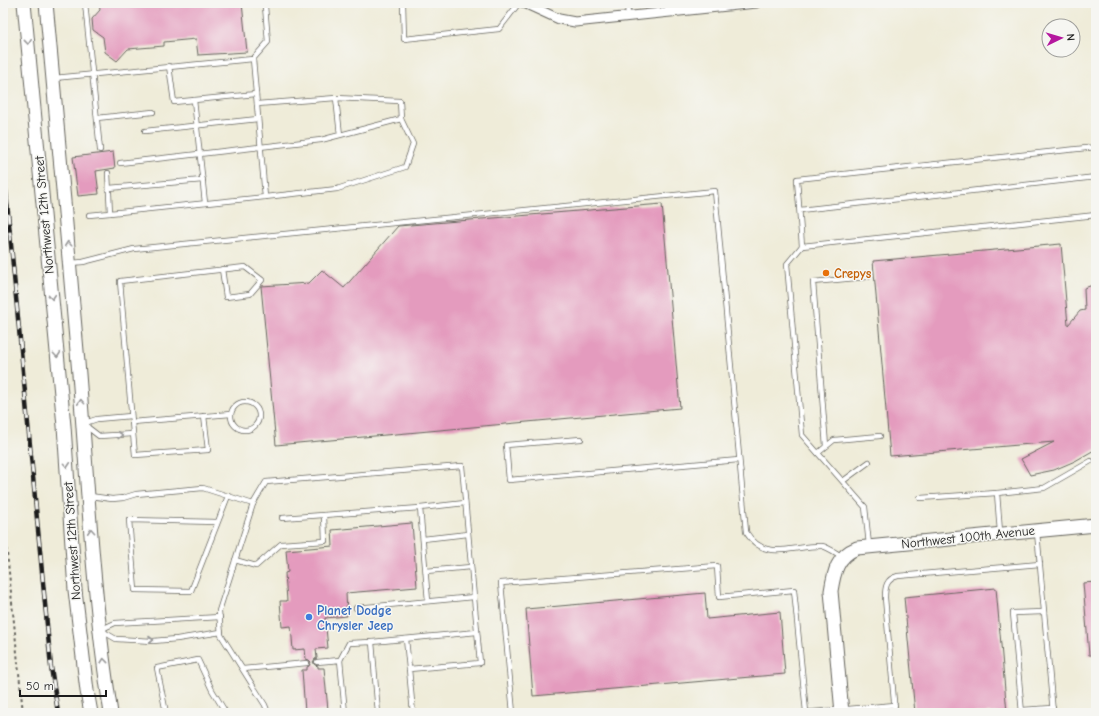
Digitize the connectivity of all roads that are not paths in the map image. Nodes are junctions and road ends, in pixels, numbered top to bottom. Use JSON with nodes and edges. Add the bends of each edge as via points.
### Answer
{"nodes":[{"id":1,"x":24,"y":3,"type":"edge"},
{"id":2,"x":46,"y":3,"type":"edge"},
{"id":3,"x":85,"y":3,"type":"edge"},
{"id":4,"x":263,"y":3,"type":"edge"},
{"id":5,"x":403,"y":3,"type":"edge"},
{"id":6,"x":519,"y":3,"type":"edge"},
{"id":7,"x":524,"y":3,"type":"edge"},
{"id":8,"x":627,"y":3,"type":"edge"},
{"id":9,"x":756,"y":3,"type":"edge"},
{"id":10,"x":628,"y":16,"type":"junction"},
{"id":11,"x":252,"y":59,"type":"junction"},
{"id":12,"x":169,"y":66,"type":"junction"},
{"id":13,"x":92,"y":74,"type":"junction"},
{"id":14,"x":52,"y":78,"type":"junction"},
{"id":15,"x":256,"y":94,"type":"junction"},
{"id":16,"x":336,"y":98,"type":"junction"},
{"id":17,"x":194,"y":100,"type":"junction"},
{"id":18,"x":257,"y":104,"type":"junction"},
{"id":19,"x":153,"y":112,"type":"dead end"},
{"id":20,"x":97,"y":118,"type":"junction"},
{"id":21,"x":401,"y":119,"type":"junction"},
{"id":22,"x":258,"y":120,"type":"junction"},
{"id":23,"x":197,"y":126,"type":"junction"},
{"id":24,"x":145,"y":131,"type":"dead end"},
{"id":25,"x":340,"y":135,"type":"junction"},
{"id":26,"x":260,"y":147,"type":"junction"},
{"id":27,"x":1096,"y":147,"type":"edge"},
{"id":28,"x":100,"y":150,"type":"dead end"},
{"id":29,"x":200,"y":154,"type":"junction"},
{"id":30,"x":120,"y":163,"type":"dead end"},
{"id":31,"x":108,"y":173,"type":"dead end"},
{"id":32,"x":1096,"y":177,"type":"edge"},
{"id":33,"x":203,"y":180,"type":"junction"},
{"id":34,"x":109,"y":188,"type":"junction"},
{"id":35,"x":265,"y":197,"type":"junction"},
{"id":36,"x":205,"y":203,"type":"junction"},
{"id":37,"x":800,"y":210,"type":"junction"},
{"id":38,"x":110,"y":213,"type":"junction"},
{"id":39,"x":89,"y":215,"type":"dead end"},
{"id":40,"x":1096,"y":215,"type":"edge"},
{"id":41,"x":802,"y":246,"type":"junction"},
{"id":42,"x":69,"y":263,"type":"junction"},
{"id":43,"x":222,"y":269,"type":"junction"},
{"id":44,"x":867,"y":277,"type":"dead end"},
{"id":45,"x":231,"y":414,"type":"junction"},
{"id":46,"x":131,"y":416,"type":"junction"},
{"id":47,"x":204,"y":416,"type":"junction"},
{"id":48,"x":132,"y":422,"type":"junction"},
{"id":49,"x":83,"y":424,"type":"junction"},
{"id":50,"x":64,"y":426,"type":"junction"},
{"id":51,"x":133,"y":434,"type":"junction"},
{"id":52,"x":880,"y":436,"type":"dead end"},
{"id":53,"x":581,"y":439,"type":"dead end"},
{"id":54,"x":826,"y":446,"type":"junction"},
{"id":55,"x":818,"y":453,"type":"junction"},
{"id":56,"x":739,"y":460,"type":"junction"},
{"id":57,"x":1091,"y":461,"type":"dead end"},
{"id":58,"x":870,"y":462,"type":"dead end"},
{"id":59,"x":843,"y":482,"type":"junction"},
{"id":60,"x":997,"y":492,"type":"junction"},
{"id":61,"x":88,"y":495,"type":"junction"},
{"id":62,"x":228,"y":496,"type":"junction"},
{"id":63,"x":920,"y":498,"type":"dead end"},
{"id":64,"x":465,"y":503,"type":"junction"},
{"id":65,"x":253,"y":504,"type":"junction"},
{"id":66,"x":420,"y":508,"type":"junction"},
{"id":67,"x":324,"y":515,"type":"junction"},
{"id":68,"x":282,"y":518,"type":"dead end"},
{"id":69,"x":217,"y":522,"type":"junction"},
{"id":70,"x":1096,"y":525,"type":"edge"},
{"id":71,"x":1037,"y":530,"type":"junction"},
{"id":72,"x":468,"y":534,"type":"junction"},
{"id":73,"x":1000,"y":534,"type":"junction"},
{"id":74,"x":423,"y":539,"type":"junction"},
{"id":75,"x":870,"y":547,"type":"junction"},
{"id":76,"x":843,"y":557,"type":"junction"},
{"id":77,"x":235,"y":560,"type":"junction"},
{"id":78,"x":1040,"y":564,"type":"junction"},
{"id":79,"x":471,"y":567,"type":"junction"},
{"id":80,"x":426,"y":571,"type":"junction"},
{"id":81,"x":474,"y":597,"type":"junction"},
{"id":82,"x":428,"y":601,"type":"junction"},
{"id":83,"x":356,"y":608,"type":"dead end"},
{"id":84,"x":1044,"y":612,"type":"junction"},
{"id":85,"x":220,"y":617,"type":"junction"},
{"id":86,"x":100,"y":630,"type":"junction"},
{"id":87,"x":80,"y":632,"type":"junction"},
{"id":88,"x":221,"y":632,"type":"junction"},
{"id":89,"x":477,"y":632,"type":"junction"},
{"id":90,"x":406,"y":639,"type":"junction"},
{"id":91,"x":372,"y":642,"type":"junction"},
{"id":92,"x":340,"y":660,"type":"junction"},
{"id":93,"x":318,"y":662,"type":"dead end"},
{"id":94,"x":306,"y":663,"type":"dead end"},
{"id":95,"x":243,"y":669,"type":"junction"},
{"id":96,"x":409,"y":669,"type":"junction"},
{"id":97,"x":894,"y":705,"type":"junction"},
{"id":98,"x":1053,"y":710,"type":"edge"},
{"id":99,"x":842,"y":711,"type":"edge"},
{"id":100,"x":806,"y":712,"type":"edge"},
{"id":101,"x":1022,"y":712,"type":"edge"},
{"id":102,"x":91,"y":713,"type":"edge"},
{"id":103,"x":112,"y":713,"type":"edge"},
{"id":104,"x":166,"y":713,"type":"edge"},
{"id":105,"x":226,"y":713,"type":"edge"},
{"id":106,"x":268,"y":713,"type":"edge"},
{"id":107,"x":345,"y":713,"type":"edge"},
{"id":108,"x":378,"y":713,"type":"edge"},
{"id":109,"x":413,"y":713,"type":"edge"},
{"id":110,"x":513,"y":713,"type":"edge"},
{"id":111,"x":800,"y":713,"type":"edge"},
{"id":112,"x":895,"y":713,"type":"edge"}],
"edges":[{"from":1,"to":50,"type":"main road","name":"Northwest 12th Street","one_way":true},
{"from":2,"to":14,"type":"main road","name":"Northwest 12th Street"},
{"from":3,"to":13,"type":"lane"},
{"from":4,"to":11,"type":"lane","via":[[268,42]]},
{"from":5,"to":6,"type":"lane","via":[[404,38],[499,29]]},
{"from":7,"to":10,"type":"street","via":[[575,22]]},
{"from":8,"to":10,"type":"lane"},
{"from":9,"to":10,"type":"street"},
{"from":11,"to":12,"type":"lane"},
{"from":11,"to":15,"type":"lane"},
{"from":12,"to":13,"type":"lane"},
{"from":12,"to":17,"type":"lane","via":[[174,102]]},
{"from":13,"to":14,"type":"lane"},
{"from":13,"to":20,"type":"lane"},
{"from":42,"to":14,"type":"main road","name":"Northwest 12th Street","one_way":true},
{"from":15,"to":17,"type":"lane"},
{"from":15,"to":18,"type":"lane"},
{"from":16,"to":18,"type":"lane"},
{"from":16,"to":21,"type":"lane","via":[[400,101]]},
{"from":16,"to":25,"type":"lane"},
{"from":17,"to":23,"type":"lane"},
{"from":18,"to":22,"type":"lane"},
{"from":19,"to":20,"type":"lane"},
{"from":20,"to":28,"type":"lane"},
{"from":21,"to":25,"type":"lane"},
{"from":21,"to":35,"type":"lane","via":[[413,144],[405,167],[337,189]]},
{"from":22,"to":23,"type":"lane"},
{"from":22,"to":26,"type":"lane"},
{"from":23,"to":24,"type":"lane"},
{"from":23,"to":29,"type":"lane"},
{"from":25,"to":26,"type":"lane","via":[[321,140]]},
{"from":26,"to":29,"type":"lane"},
{"from":26,"to":35,"type":"lane"},
{"from":27,"to":37,"type":"lane","via":[[797,179]]},
{"from":29,"to":30,"type":"lane"},
{"from":29,"to":33,"type":"lane"},
{"from":31,"to":34,"type":"lane"},
{"from":32,"to":37,"type":"lane"},
{"from":33,"to":34,"type":"lane"},
{"from":33,"to":36,"type":"lane"},
{"from":34,"to":38,"type":"lane"},
{"from":35,"to":36,"type":"lane"},
{"from":36,"to":38,"type":"lane"},
{"from":37,"to":41,"type":"lane"},
{"from":38,"to":39,"type":"lane"},
{"from":40,"to":41,"type":"lane"},
{"from":41,"to":55,"type":"lane","via":[[787,264],[802,435]]},
{"from":49,"to":42,"type":"main road","name":"Northwest 12th Street","one_way":true},
{"from":42,"to":56,"type":"lane","via":[[134,249],[715,191]]},
{"from":43,"to":43,"type":"lane","via":[[245,267],[262,280],[250,294],[226,297]]},
{"from":43,"to":46,"type":"lane","via":[[120,281]]},
{"from":44,"to":54,"type":"lane","via":[[813,282]]},
{"from":45,"to":45,"type":"lane","via":[[233,424],[240,430],[254,426],[259,418],[254,404],[244,401],[235,405]]},
{"from":45,"to":47,"type":"lane"},
{"from":46,"to":48,"type":"lane"},
{"from":46,"to":49,"type":"lane","via":[[97,419]]},
{"from":47,"to":48,"type":"lane"},
{"from":47,"to":51,"type":"lane","via":[[208,450],[135,455]]},
{"from":48,"to":51,"type":"lane"},
{"from":49,"to":50,"type":"main road"},
{"from":49,"to":51,"type":"lane","one_way":true,"via":[[99,436]]},
{"from":49,"to":61,"type":"main road","name":"Northwest 12th Street"},
{"from":50,"to":87,"type":"main road","name":"Northwest 12th Street","one_way":true},
{"from":52,"to":54,"type":"lane","via":[[834,440]]},
{"from":53,"to":56,"type":"lane","via":[[506,445],[509,480]]},
{"from":54,"to":55,"type":"lane"},
{"from":55,"to":59,"type":"lane"},
{"from":56,"to":76,"type":"lane","via":[[746,532],[751,540],[759,547],[769,550],[824,546]]},
{"from":57,"to":60,"type":"lane","via":[[1044,488]]},
{"from":58,"to":59,"type":"lane"},
{"from":59,"to":75,"type":"lane","via":[[865,507]]},
{"from":60,"to":63,"type":"lane"},
{"from":60,"to":73,"type":"lane"},
{"from":61,"to":62,"type":"lane","via":[[112,499],[136,494],[203,488]]},
{"from":86,"to":61,"type":"main road","name":"Northwest 12th Street","one_way":true},
{"from":62,"to":65,"type":"lane"},
{"from":62,"to":69,"type":"lane"},
{"from":64,"to":65,"type":"lane","via":[[462,466],[266,482]]},
{"from":64,"to":66,"type":"lane"},
{"from":64,"to":72,"type":"lane"},
{"from":65,"to":77,"type":"lane"},
{"from":66,"to":67,"type":"lane"},
{"from":66,"to":74,"type":"lane"},
{"from":67,"to":68,"type":"lane"},
{"from":67,"to":77,"type":"lane","via":[[325,541],[281,544],[256,566]]},
{"from":69,"to":69,"type":"lane","via":[[191,591],[135,590],[129,520]]},
{"from":70,"to":71,"type":"main road","name":"Northwest 100th Avenue"},
{"from":71,"to":73,"type":"main road","name":"Northwest 100th Avenue"},
{"from":71,"to":78,"type":"lane"},
{"from":72,"to":74,"type":"lane"},
{"from":72,"to":79,"type":"lane"},
{"from":73,"to":75,"type":"main road","name":"Northwest 100th Avenue"},
{"from":74,"to":80,"type":"lane"},
{"from":75,"to":76,"type":"main road","name":"Northwest 100th Avenue","via":[[857,548]]},
{"from":76,"to":99,"type":"main road","via":[[834,574],[831,591]]},
{"from":77,"to":85,"type":"lane","via":[[219,611]]},
{"from":78,"to":84,"type":"lane"},
{"from":78,"to":97,"type":"lane","via":[[898,576],[888,581],[885,598]]},
{"from":79,"to":80,"type":"lane"},
{"from":79,"to":81,"type":"lane"},
{"from":80,"to":82,"type":"lane"},
{"from":81,"to":82,"type":"lane"},
{"from":81,"to":89,"type":"lane"},
{"from":82,"to":83,"type":"lane"},
{"from":84,"to":98,"type":"lane"},
{"from":84,"to":101,"type":"lane","via":[[1013,613]]},
{"from":85,"to":86,"type":"lane","via":[[116,623]]},
{"from":85,"to":88,"type":"lane"},
{"from":86,"to":87,"type":"main road"},
{"from":86,"to":88,"type":"lane","one_way":true,"via":[[116,639],[152,641]]},
{"from":103,"to":86,"type":"main road","name":"Northwest 12th Street","one_way":true},
{"from":87,"to":102,"type":"main road","name":"Northwest 12th Street"},
{"from":88,"to":95,"type":"lane"},
{"from":89,"to":90,"type":"lane"},
{"from":89,"to":96,"type":"lane","via":[[480,663]]},
{"from":90,"to":91,"type":"lane"},
{"from":90,"to":96,"type":"lane"},
{"from":91,"to":92,"type":"lane","via":[[349,643]]},
{"from":91,"to":108,"type":"lane"},
{"from":92,"to":93,"type":"lane"},
{"from":92,"to":107,"type":"lane"},
{"from":94,"to":95,"type":"lane"},
{"from":95,"to":106,"type":"lane"},
{"from":96,"to":109,"type":"lane"},
{"from":97,"to":99,"type":"lane"},
{"from":97,"to":112,"type":"lane"},
{"from":98,"to":101,"type":"lane"},
{"from":99,"to":100,"type":"lane"},
{"from":100,"to":110,"type":"lane","via":[[794,590],[719,597],[717,566],[501,583]]},
{"from":100,"to":111,"type":"lane"},
{"from":104,"to":105,"type":"lane","via":[[157,668],[198,660]]}]}
